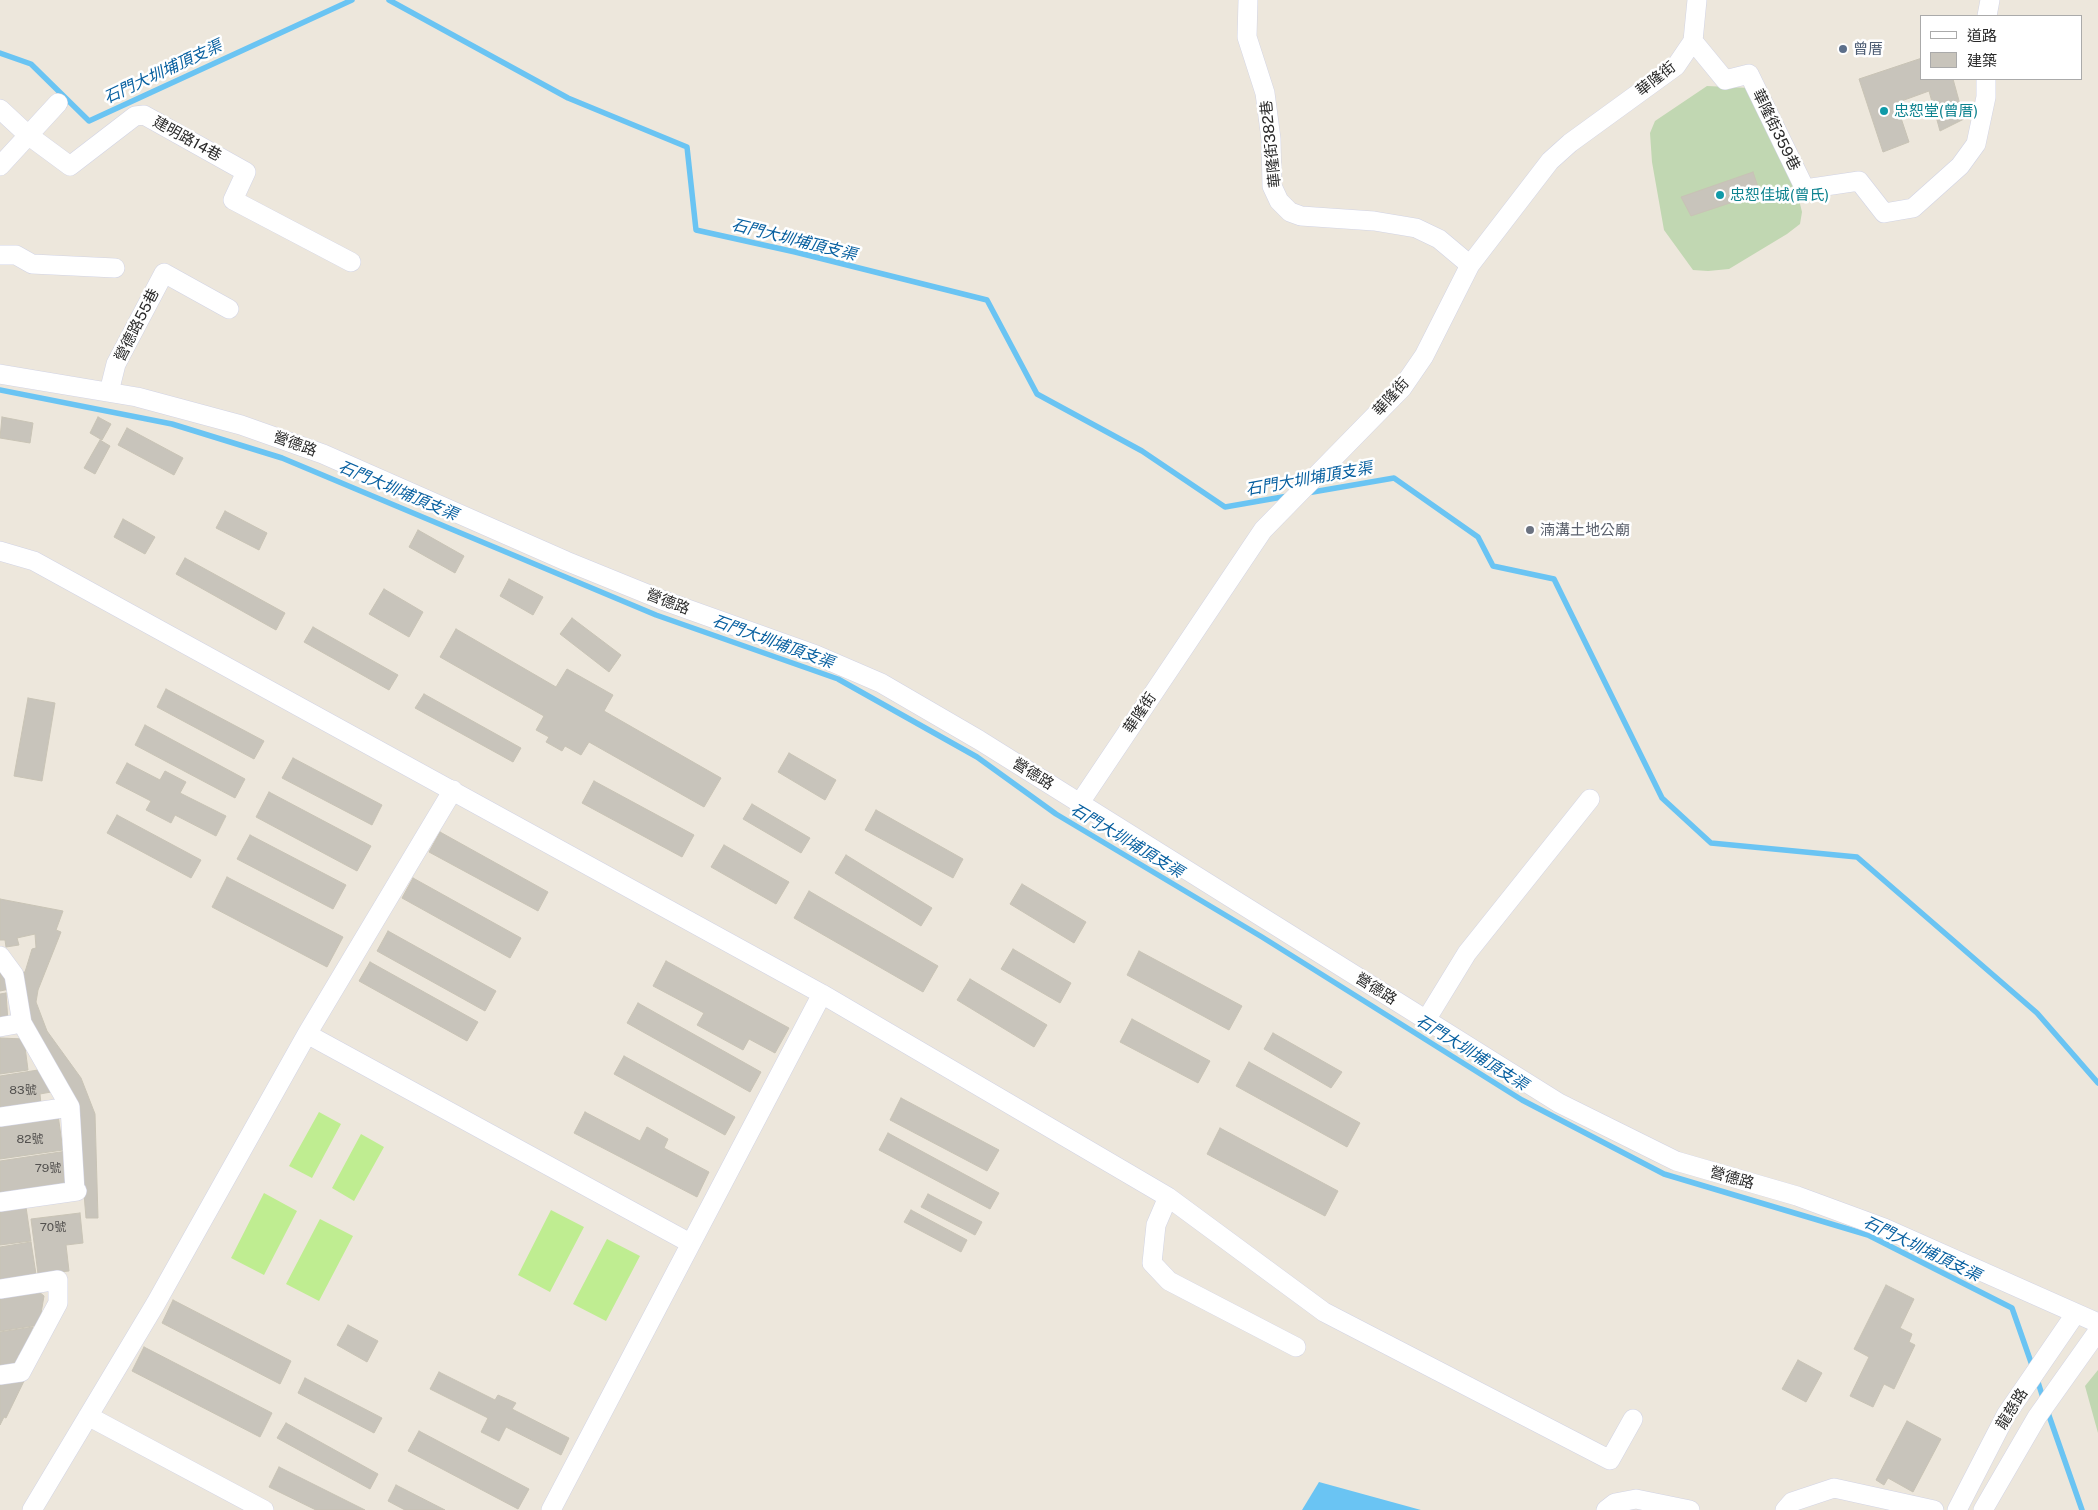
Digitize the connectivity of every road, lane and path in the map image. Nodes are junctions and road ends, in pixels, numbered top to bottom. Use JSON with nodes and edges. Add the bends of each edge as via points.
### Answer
{"nodes":[{"id":1,"x":1248,"y":0,"type":"edge"},
{"id":2,"x":1697,"y":0,"type":"edge"},
{"id":3,"x":1990,"y":0,"type":"edge"},
{"id":4,"x":1987,"y":15,"type":"edge"},
{"id":5,"x":1693,"y":41,"type":"junction"},
{"id":6,"x":1986,"y":80,"type":"edge"},
{"id":7,"x":58,"y":103,"type":"dead end"},
{"id":8,"x":0,"y":109,"type":"edge"},
{"id":9,"x":28,"y":135,"type":"junction"},
{"id":10,"x":0,"y":166,"type":"edge"},
{"id":11,"x":0,"y":255,"type":"edge"},
{"id":12,"x":350,"y":262,"type":"dead end"},
{"id":13,"x":1470,"y":265,"type":"junction"},
{"id":14,"x":115,"y":268,"type":"dead end"},
{"id":15,"x":229,"y":310,"type":"dead end"},
{"id":16,"x":0,"y":374,"type":"edge"},
{"id":17,"x":109,"y":392,"type":"junction"},
{"id":18,"x":0,"y":551,"type":"edge"},
{"id":19,"x":453,"y":790,"type":"junction"},
{"id":20,"x":1590,"y":799,"type":"dead end"},
{"id":21,"x":1079,"y":804,"type":"junction"},
{"id":22,"x":0,"y":956,"type":"edge"},
{"id":23,"x":822,"y":994,"type":"junction"},
{"id":24,"x":1426,"y":1020,"type":"junction"},
{"id":25,"x":22,"y":1023,"type":"junction"},
{"id":26,"x":0,"y":1027,"type":"edge"},
{"id":27,"x":307,"y":1034,"type":"junction"},
{"id":28,"x":70,"y":1107,"type":"junction"},
{"id":29,"x":0,"y":1117,"type":"edge"},
{"id":30,"x":1168,"y":1197,"type":"junction"},
{"id":31,"x":0,"y":1202,"type":"edge"},
{"id":32,"x":690,"y":1243,"type":"junction"},
{"id":33,"x":0,"y":1289,"type":"edge"},
{"id":34,"x":2076,"y":1313,"type":"junction"},
{"id":35,"x":2098,"y":1323,"type":"edge"},
{"id":36,"x":2098,"y":1331,"type":"edge"},
{"id":37,"x":1296,"y":1347,"type":"dead end"},
{"id":38,"x":0,"y":1376,"type":"edge"},
{"id":39,"x":88,"y":1416,"type":"junction"},
{"id":40,"x":1633,"y":1419,"type":"dead end"},
{"id":41,"x":32,"y":1510,"type":"edge"},
{"id":42,"x":264,"y":1510,"type":"edge"},
{"id":43,"x":551,"y":1510,"type":"edge"},
{"id":44,"x":1606,"y":1510,"type":"edge"},
{"id":45,"x":1690,"y":1510,"type":"edge"},
{"id":46,"x":1785,"y":1510,"type":"edge"},
{"id":47,"x":1934,"y":1510,"type":"edge"},
{"id":48,"x":1957,"y":1510,"type":"edge"},
{"id":49,"x":1983,"y":1510,"type":"edge"}],
"edges":[{"from":1,"to":13,"type":"street","name":"華隆街382巷","via":[[1247,37],[1265,93],[1271,139],[1272,186],[1280,201],[1290,212],[1301,216],[1374,221],[1416,228],[1439,239]]},
{"from":2,"to":5,"type":"street","name":"華隆街"},
{"from":3,"to":4,"type":"street"},
{"from":5,"to":6,"type":"street","name":"華隆街359巷","via":[[1725,80],[1749,74],[1805,189],[1859,181],[1884,213],[1913,208],[1960,166],[1976,144],[1986,97]]},
{"from":5,"to":13,"type":"street","name":"華隆街","via":[[1676,66],[1550,161]]},
{"from":7,"to":9,"type":"street"},
{"from":8,"to":9,"type":"street","name":"建明路14巷"},
{"from":9,"to":10,"type":"street"},
{"from":9,"to":12,"type":"street","name":"建明路14巷","via":[[70,166],[135,116],[144,115],[246,172],[232,200]]},
{"from":11,"to":14,"type":"street","via":[[16,255],[32,264]]},
{"from":13,"to":21,"type":"street","name":"華隆街","via":[[1424,356],[1402,388],[1263,530]]},
{"from":15,"to":17,"type":"street","name":"營德路55巷","via":[[164,273],[116,364]]},
{"from":16,"to":17,"type":"street","name":"營德路"},
{"from":17,"to":21,"type":"street","name":"營德路","via":[[241,425],[324,454],[566,561],[662,600],[816,655],[881,684],[979,740]]},
{"from":18,"to":19,"type":"street","via":[[34,561]]},
{"from":19,"to":23,"type":"street"},
{"from":19,"to":27,"type":"street"},
{"from":20,"to":24,"type":"street","via":[[1467,953]]},
{"from":21,"to":24,"type":"street","name":"營德路"},
{"from":22,"to":25,"type":"street","via":[[14,975]]},
{"from":23,"to":30,"type":"street"},
{"from":23,"to":32,"type":"street"},
{"from":24,"to":34,"type":"street","name":"營德路","via":[[1559,1103],[1676,1161],[1797,1196],[1884,1228]]},
{"from":25,"to":26,"type":"street"},
{"from":25,"to":28,"type":"street"},
{"from":27,"to":32,"type":"street"},
{"from":27,"to":39,"type":"street","via":[[156,1303]]},
{"from":28,"to":29,"type":"street"},
{"from":28,"to":31,"type":"street","via":[[76,1191]]},
{"from":30,"to":37,"type":"street","via":[[1156,1225],[1152,1263],[1169,1281]]},
{"from":30,"to":40,"type":"street","via":[[1324,1312],[1610,1460]]},
{"from":32,"to":43,"type":"street"},
{"from":33,"to":38,"type":"street","via":[[58,1280],[58,1303],[21,1372]]},
{"from":34,"to":35,"type":"street","name":"營德路"},
{"from":34,"to":48,"type":"street","name":"龍慈路","via":[[2006,1415]]},
{"from":36,"to":49,"type":"street","name":"龍慈路","via":[[2037,1417]]},
{"from":39,"to":41,"type":"street"},
{"from":39,"to":42,"type":"street"},
{"from":44,"to":45,"type":"street","via":[[1614,1503],[1636,1499]]},
{"from":46,"to":47,"type":"street","via":[[1792,1502],[1834,1488]]}]}
